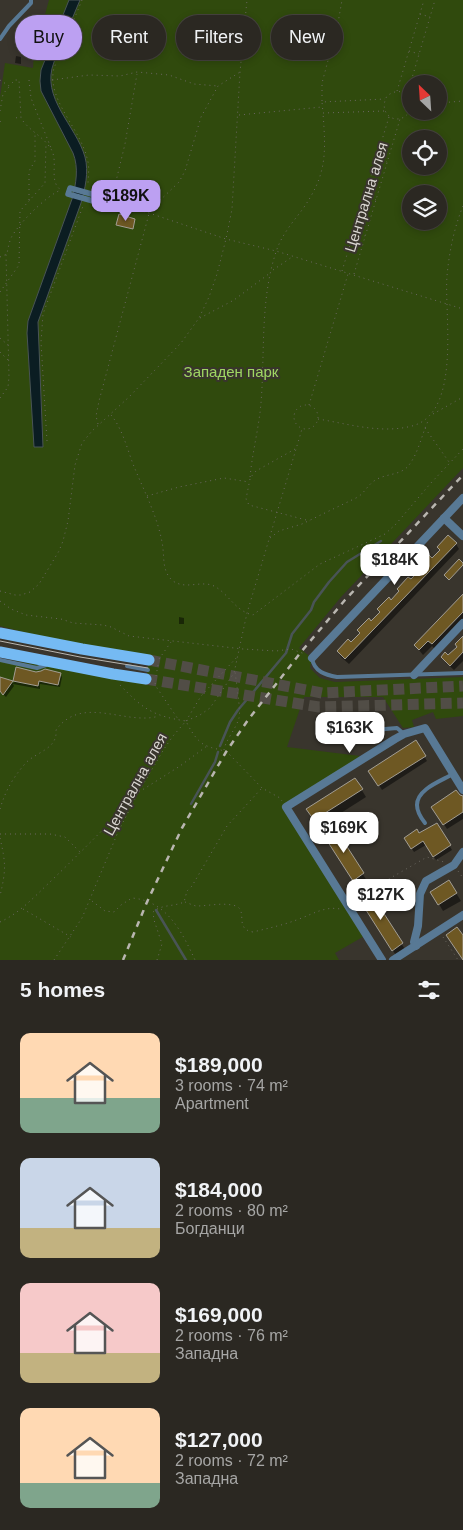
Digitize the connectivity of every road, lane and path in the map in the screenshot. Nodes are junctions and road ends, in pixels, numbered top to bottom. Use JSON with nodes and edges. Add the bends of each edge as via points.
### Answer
{"nodes":[{"id":1,"x":31,"y":0,"type":"edge"},
{"id":2,"x":82,"y":0,"type":"edge"},
{"id":3,"x":247,"y":0,"type":"edge"},
{"id":4,"x":342,"y":0,"type":"edge"},
{"id":5,"x":424,"y":0,"type":"edge"},
{"id":6,"x":435,"y":0,"type":"edge"},
{"id":7,"x":420,"y":14,"type":"junction"},
{"id":8,"x":430,"y":17,"type":"junction"},
{"id":9,"x":0,"y":39,"type":"edge"},
{"id":10,"x":409,"y":50,"type":"junction"},
{"id":11,"x":420,"y":54,"type":"junction"},
{"id":12,"x":138,"y":72,"type":"junction"},
{"id":13,"x":240,"y":72,"type":"junction"},
{"id":14,"x":413,"y":75,"type":"edge"},
{"id":15,"x":0,"y":80,"type":"edge"},
{"id":16,"x":29,"y":80,"type":"dead end"},
{"id":17,"x":52,"y":80,"type":"junction"},
{"id":18,"x":9,"y":86,"type":"junction"},
{"id":19,"x":218,"y":86,"type":"junction"},
{"id":20,"x":397,"y":91,"type":"junction"},
{"id":21,"x":402,"y":93,"type":"edge"},
{"id":22,"x":385,"y":99,"type":"junction"},
{"id":23,"x":463,"y":101,"type":"edge"},
{"id":24,"x":322,"y":102,"type":"junction"},
{"id":25,"x":448,"y":102,"type":"edge"},
{"id":26,"x":322,"y":107,"type":"junction"},
{"id":27,"x":384,"y":110,"type":"junction"},
{"id":28,"x":0,"y":111,"type":"edge"},
{"id":29,"x":323,"y":113,"type":"junction"},
{"id":30,"x":239,"y":115,"type":"junction"},
{"id":31,"x":21,"y":116,"type":"junction"},
{"id":32,"x":389,"y":117,"type":"junction"},
{"id":33,"x":16,"y":118,"type":"dead end"},
{"id":34,"x":400,"y":119,"type":"joint"},
{"id":35,"x":35,"y":133,"type":"junction"},
{"id":36,"x":46,"y":143,"type":"junction"},
{"id":37,"x":51,"y":149,"type":"junction"},
{"id":38,"x":376,"y":159,"type":"junction"},
{"id":39,"x":387,"y":162,"type":"junction"},
{"id":40,"x":88,"y":188,"type":"dead end"},
{"id":41,"x":365,"y":196,"type":"junction"},
{"id":42,"x":94,"y":198,"type":"dead end"},
{"id":43,"x":30,"y":200,"type":"junction"},
{"id":44,"x":376,"y":200,"type":"junction"},
{"id":45,"x":110,"y":203,"type":"junction"},
{"id":46,"x":83,"y":205,"type":"dead end"},
{"id":47,"x":463,"y":206,"type":"edge"},
{"id":48,"x":149,"y":213,"type":"junction"},
{"id":49,"x":20,"y":225,"type":"junction"},
{"id":50,"x":354,"y":233,"type":"junction"},
{"id":51,"x":365,"y":236,"type":"junction"},
{"id":52,"x":226,"y":239,"type":"junction"},
{"id":53,"x":276,"y":251,"type":"junction"},
{"id":54,"x":6,"y":254,"type":"junction"},
{"id":55,"x":293,"y":256,"type":"junction"},
{"id":56,"x":0,"y":257,"type":"edge"},
{"id":57,"x":271,"y":271,"type":"junction"},
{"id":58,"x":342,"y":271,"type":"junction"},
{"id":59,"x":348,"y":273,"type":"junction"},
{"id":60,"x":354,"y":275,"type":"junction"},
{"id":61,"x":8,"y":281,"type":"junction"},
{"id":62,"x":0,"y":292,"type":"edge"},
{"id":63,"x":446,"y":304,"type":"junction"},
{"id":64,"x":463,"y":309,"type":"edge"},
{"id":65,"x":199,"y":318,"type":"junction"},
{"id":66,"x":0,"y":338,"type":"edge"},
{"id":67,"x":9,"y":346,"type":"junction"},
{"id":68,"x":0,"y":352,"type":"edge"},
{"id":69,"x":9,"y":361,"type":"junction"},
{"id":70,"x":0,"y":398,"type":"edge"},
{"id":71,"x":463,"y":398,"type":"edge"},
{"id":72,"x":309,"y":405,"type":"junction"},
{"id":73,"x":110,"y":415,"type":"junction"},
{"id":74,"x":430,"y":416,"type":"junction"},
{"id":75,"x":318,"y":419,"type":"junction"},
{"id":76,"x":99,"y":425,"type":"junction"},
{"id":77,"x":425,"y":428,"type":"junction"},
{"id":78,"x":302,"y":429,"type":"junction"},
{"id":79,"x":47,"y":441,"type":"dead end"},
{"id":80,"x":296,"y":448,"type":"junction"},
{"id":81,"x":463,"y":449,"type":"edge"},
{"id":82,"x":450,"y":463,"type":"junction"},
{"id":83,"x":250,"y":478,"type":"junction"},
{"id":84,"x":249,"y":482,"type":"junction"},
{"id":85,"x":146,"y":497,"type":"junction"},
{"id":86,"x":463,"y":498,"type":"edge"},
{"id":87,"x":277,"y":511,"type":"junction"},
{"id":88,"x":444,"y":518,"type":"junction"},
{"id":89,"x":310,"y":520,"type":"junction"},
{"id":90,"x":463,"y":536,"type":"edge"},
{"id":91,"x":269,"y":539,"type":"junction"},
{"id":92,"x":0,"y":591,"type":"edge"},
{"id":93,"x":0,"y":601,"type":"edge"},
{"id":94,"x":247,"y":613,"type":"junction"},
{"id":95,"x":463,"y":623,"type":"edge"},
{"id":96,"x":0,"y":633,"type":"edge"},
{"id":97,"x":171,"y":641,"type":"junction"},
{"id":98,"x":240,"y":648,"type":"junction"},
{"id":99,"x":0,"y":652,"type":"edge"},
{"id":100,"x":239,"y":655,"type":"junction"},
{"id":101,"x":312,"y":658,"type":"junction"},
{"id":102,"x":0,"y":660,"type":"edge"},
{"id":103,"x":52,"y":662,"type":"junction"},
{"id":104,"x":127,"y":666,"type":"dead end"},
{"id":105,"x":148,"y":669,"type":"junction"},
{"id":106,"x":235,"y":670,"type":"junction"},
{"id":107,"x":463,"y":673,"type":"edge"},
{"id":108,"x":113,"y":674,"type":"junction"},
{"id":109,"x":414,"y":675,"type":"junction"},
{"id":110,"x":160,"y":716,"type":"junction"},
{"id":111,"x":178,"y":720,"type":"junction"},
{"id":112,"x":186,"y":722,"type":"junction"},
{"id":113,"x":404,"y":734,"type":"junction"},
{"id":114,"x":359,"y":736,"type":"junction"},
{"id":115,"x":207,"y":746,"type":"junction"},
{"id":116,"x":224,"y":751,"type":"junction"},
{"id":117,"x":453,"y":774,"type":"junction"},
{"id":118,"x":262,"y":788,"type":"junction"},
{"id":119,"x":463,"y":790,"type":"edge"},
{"id":120,"x":138,"y":792,"type":"junction"},
{"id":121,"x":286,"y":807,"type":"junction"},
{"id":122,"x":0,"y":809,"type":"edge"},
{"id":123,"x":425,"y":823,"type":"dead end"},
{"id":124,"x":0,"y":834,"type":"edge"},
{"id":125,"x":0,"y":838,"type":"edge"},
{"id":126,"x":463,"y":852,"type":"edge"},
{"id":127,"x":81,"y":853,"type":"junction"},
{"id":128,"x":454,"y":865,"type":"junction"},
{"id":129,"x":463,"y":878,"type":"edge"},
{"id":130,"x":0,"y":896,"type":"edge"},
{"id":131,"x":91,"y":900,"type":"junction"},
{"id":132,"x":184,"y":902,"type":"junction"},
{"id":133,"x":348,"y":905,"type":"junction"},
{"id":134,"x":159,"y":907,"type":"junction"},
{"id":135,"x":22,"y":908,"type":"junction"},
{"id":136,"x":463,"y":915,"type":"edge"},
{"id":137,"x":0,"y":922,"type":"edge"},
{"id":138,"x":439,"y":930,"type":"junction"},
{"id":139,"x":71,"y":937,"type":"junction"},
{"id":140,"x":416,"y":946,"type":"junction"},
{"id":141,"x":54,"y":960,"type":"edge"},
{"id":142,"x":156,"y":960,"type":"edge"},
{"id":143,"x":195,"y":960,"type":"edge"},
{"id":144,"x":382,"y":960,"type":"edge"},
{"id":145,"x":393,"y":960,"type":"edge"},
{"id":146,"x":458,"y":960,"type":"edge"}],
"edges":[{"from":1,"to":9,"type":"lane"},
{"from":2,"to":17,"type":"path"},
{"from":3,"to":13,"type":"path"},
{"from":4,"to":24,"type":"path","via":[[322,83]]},
{"from":5,"to":7,"type":"path"},
{"from":6,"to":8,"type":"path"},
{"from":7,"to":8,"type":"path"},
{"from":7,"to":10,"type":"path"},
{"from":8,"to":11,"type":"path"},
{"from":10,"to":11,"type":"path"},
{"from":10,"to":20,"type":"path"},
{"from":11,"to":14,"type":"path"},
{"from":12,"to":17,"type":"path"},
{"from":12,"to":19,"type":"path","via":[[170,75],[194,84]]},
{"from":12,"to":45,"type":"path"},
{"from":13,"to":19,"type":"path"},
{"from":13,"to":30,"type":"path"},
{"from":15,"to":18,"type":"path"},
{"from":16,"to":37,"type":"path","via":[[31,98]]},
{"from":17,"to":40,"type":"path","via":[[88,158]]},
{"from":18,"to":28,"type":"path","via":[[4,92]]},
{"from":18,"to":31,"type":"path","via":[[19,80]]},
{"from":19,"to":48,"type":"path","via":[[201,117],[185,171],[179,182]]},
{"from":20,"to":21,"type":"path"},
{"from":20,"to":22,"type":"path"},
{"from":22,"to":24,"type":"path"},
{"from":22,"to":27,"type":"path"},
{"from":23,"to":25,"type":"path"},
{"from":24,"to":26,"type":"path"},
{"from":26,"to":29,"type":"path"},
{"from":26,"to":30,"type":"path"},
{"from":27,"to":29,"type":"path"},
{"from":27,"to":32,"type":"path"},
{"from":29,"to":53,"type":"path","via":[[322,174],[310,199],[284,234]]},
{"from":30,"to":52,"type":"path","via":[[232,209]]},
{"from":31,"to":33,"type":"path"},
{"from":31,"to":35,"type":"path"},
{"from":32,"to":34,"type":"path"},
{"from":32,"to":38,"type":"path","name":"Централна алея"},
{"from":34,"to":39,"type":"path","name":"Централна алея"},
{"from":35,"to":36,"type":"path"},
{"from":35,"to":43,"type":"path"},
{"from":36,"to":37,"type":"path"},
{"from":36,"to":43,"type":"path","via":[[45,182]]},
{"from":37,"to":49,"type":"path","via":[[55,183],[62,190],[51,195]]},
{"from":38,"to":39,"type":"path"},
{"from":38,"to":41,"type":"path","name":"Централна алея"},
{"from":39,"to":44,"type":"path","name":"Централна алея"},
{"from":41,"to":44,"type":"path"},
{"from":41,"to":50,"type":"path","name":"Централна алея"},
{"from":42,"to":45,"type":"path"},
{"from":43,"to":49,"type":"path","via":[[20,211]]},
{"from":44,"to":51,"type":"path","name":"Централна алея"},
{"from":45,"to":48,"type":"path"},
{"from":46,"to":79,"type":"path","via":[[43,314]]},
{"from":47,"to":63,"type":"path","via":[[449,259]]},
{"from":48,"to":52,"type":"path"},
{"from":48,"to":76,"type":"path","via":[[99,400],[96,416]]},
{"from":49,"to":54,"type":"path"},
{"from":49,"to":61,"type":"path","via":[[19,265]]},
{"from":50,"to":51,"type":"path"},
{"from":50,"to":58,"type":"path","name":"Централна алея"},
{"from":51,"to":60,"type":"path","name":"Централна алея"},
{"from":52,"to":53,"type":"path"},
{"from":52,"to":65,"type":"path","via":[[217,274]]},
{"from":53,"to":55,"type":"path"},
{"from":53,"to":57,"type":"path"},
{"from":54,"to":56,"type":"path"},
{"from":54,"to":61,"type":"path"},
{"from":55,"to":57,"type":"path"},
{"from":55,"to":58,"type":"path"},
{"from":57,"to":65,"type":"path","via":[[234,300]]},
{"from":57,"to":83,"type":"path","via":[[259,416]]},
{"from":58,"to":59,"type":"path","name":"Централна алея"},
{"from":59,"to":60,"type":"path","name":"Централна алея"},
{"from":59,"to":72,"type":"path","name":"Централна алея"},
{"from":60,"to":63,"type":"path"},
{"from":61,"to":62,"type":"path"},
{"from":61,"to":67,"type":"path"},
{"from":63,"to":64,"type":"path"},
{"from":63,"to":74,"type":"path","via":[[447,366],[443,389]]},
{"from":65,"to":73,"type":"path","via":[[181,343]]},
{"from":66,"to":67,"type":"path"},
{"from":67,"to":69,"type":"path"},
{"from":68,"to":69,"type":"path"},
{"from":69,"to":70,"type":"path","via":[[9,384]]},
{"from":71,"to":74,"type":"path"},
{"from":72,"to":75,"type":"path","via":[[317,412]]},
{"from":72,"to":78,"type":"path","via":[[302,406],[294,414],[296,425]]},
{"from":73,"to":76,"type":"path"},
{"from":73,"to":85,"type":"path","via":[[118,427]]},
{"from":74,"to":75,"type":"path","via":[[413,426],[391,429]]},
{"from":74,"to":77,"type":"path"},
{"from":75,"to":78,"type":"path","via":[[313,428]]},
{"from":76,"to":92,"type":"path","via":[[85,438],[77,457],[68,521],[62,546],[55,558],[39,584],[30,592],[14,595]]},
{"from":77,"to":82,"type":"path"},
{"from":77,"to":89,"type":"path","via":[[407,468],[375,480],[358,497]]},
{"from":78,"to":80,"type":"path","name":"Централна алея"},
{"from":80,"to":83,"type":"path","via":[[256,471]]},
{"from":80,"to":87,"type":"path","name":"Централна алея"},
{"from":81,"to":82,"type":"path"},
{"from":82,"to":94,"type":"path","via":[[385,534],[320,564],[256,614]]},
{"from":83,"to":84,"type":"path"},
{"from":84,"to":85,"type":"path","via":[[224,478]]},
{"from":84,"to":87,"type":"path","via":[[247,503]]},
{"from":85,"to":94,"type":"path","via":[[160,532],[165,570],[169,577],[187,586],[214,587]]},
{"from":86,"to":88,"type":"street"},
{"from":87,"to":89,"type":"path"},
{"from":87,"to":91,"type":"path","name":"Централна алея"},
{"from":88,"to":90,"type":"street"},
{"from":88,"to":101,"type":"street"},
{"from":89,"to":91,"type":"path","via":[[279,531]]},
{"from":91,"to":94,"type":"path","name":"Централна алея"},
{"from":93,"to":97,"type":"path","via":[[26,615],[111,627],[129,636]]},
{"from":94,"to":98,"type":"path","name":"Централна алея"},
{"from":95,"to":109,"type":"street"},
{"from":96,"to":105,"type":"main road","via":[[82,650]]},
{"from":97,"to":98,"type":"path"},
{"from":97,"to":111,"type":"path","via":[[159,659],[155,683]]},
{"from":98,"to":100,"type":"path","name":"Централна алея"},
{"from":98,"to":101,"type":"path","via":[[291,649]]},
{"from":99,"to":103,"type":"main road"},
{"from":100,"to":106,"type":"path","name":"Централна алея"},
{"from":100,"to":112,"type":"path","via":[[201,696]]},
{"from":101,"to":109,"type":"lane","via":[[322,673],[337,677]]},
{"from":102,"to":103,"type":"lane","via":[[37,668]]},
{"from":103,"to":108,"type":"main road"},
{"from":104,"to":105,"type":"lane"},
{"from":105,"to":108,"type":"main road"},
{"from":106,"to":112,"type":"path","name":"Централна алея","via":[[210,708]]},
{"from":106,"to":116,"type":"path","via":[[240,715]]},
{"from":107,"to":109,"type":"lane"},
{"from":108,"to":110,"type":"path","via":[[145,709]]},
{"from":110,"to":111,"type":"path"},
{"from":110,"to":122,"type":"path","via":[[150,719],[98,712],[78,714],[62,722],[56,730],[53,744],[26,763],[15,777]]},
{"from":111,"to":112,"type":"path"},
{"from":112,"to":115,"type":"path"},
{"from":112,"to":120,"type":"path","name":"Централна алея","via":[[169,741]]},
{"from":113,"to":114,"type":"lane","via":[[397,728],[385,728]]},
{"from":113,"to":117,"type":"street","via":[[425,728]]},
{"from":113,"to":121,"type":"street"},
{"from":114,"to":114,"type":"lane","via":[[350,717],[338,720],[340,735],[346,739]]},
{"from":115,"to":116,"type":"path"},
{"from":115,"to":120,"type":"path"},
{"from":116,"to":118,"type":"path","via":[[235,758]]},
{"from":117,"to":119,"type":"street"},
{"from":117,"to":123,"type":"lane","via":[[419,796],[416,804]]},
{"from":118,"to":121,"type":"path","via":[[280,798]]},
{"from":118,"to":132,"type":"path","via":[[227,826]]},
{"from":120,"to":127,"type":"path"},
{"from":120,"to":131,"type":"path","name":"Централна алея","via":[[108,854]]},
{"from":121,"to":133,"type":"street"},
{"from":124,"to":127,"type":"path","via":[[65,837]]},
{"from":125,"to":130,"type":"path","via":[[5,877]]},
{"from":126,"to":128,"type":"street"},
{"from":127,"to":135,"type":"path"},
{"from":128,"to":129,"type":"path"},
{"from":128,"to":133,"type":"path","via":[[427,857]]},
{"from":128,"to":140,"type":"street","via":[[426,881],[420,894]]},
{"from":131,"to":134,"type":"path","via":[[105,911],[114,912],[132,898]]},
{"from":131,"to":139,"type":"path","name":"Централна алея"},
{"from":132,"to":133,"type":"path","via":[[195,906],[236,906],[244,929],[254,932],[332,908],[342,910]]},
{"from":132,"to":134,"type":"path","via":[[177,906]]},
{"from":133,"to":144,"type":"street"},
{"from":134,"to":142,"type":"path","via":[[154,912],[154,920],[162,944]]},
{"from":134,"to":143,"type":"path","via":[[176,923]]},
{"from":135,"to":137,"type":"path"},
{"from":135,"to":139,"type":"path"},
{"from":136,"to":138,"type":"street"},
{"from":138,"to":140,"type":"street"},
{"from":138,"to":146,"type":"path"},
{"from":139,"to":141,"type":"path","name":"Централна алея"},
{"from":140,"to":145,"type":"street"}]}
